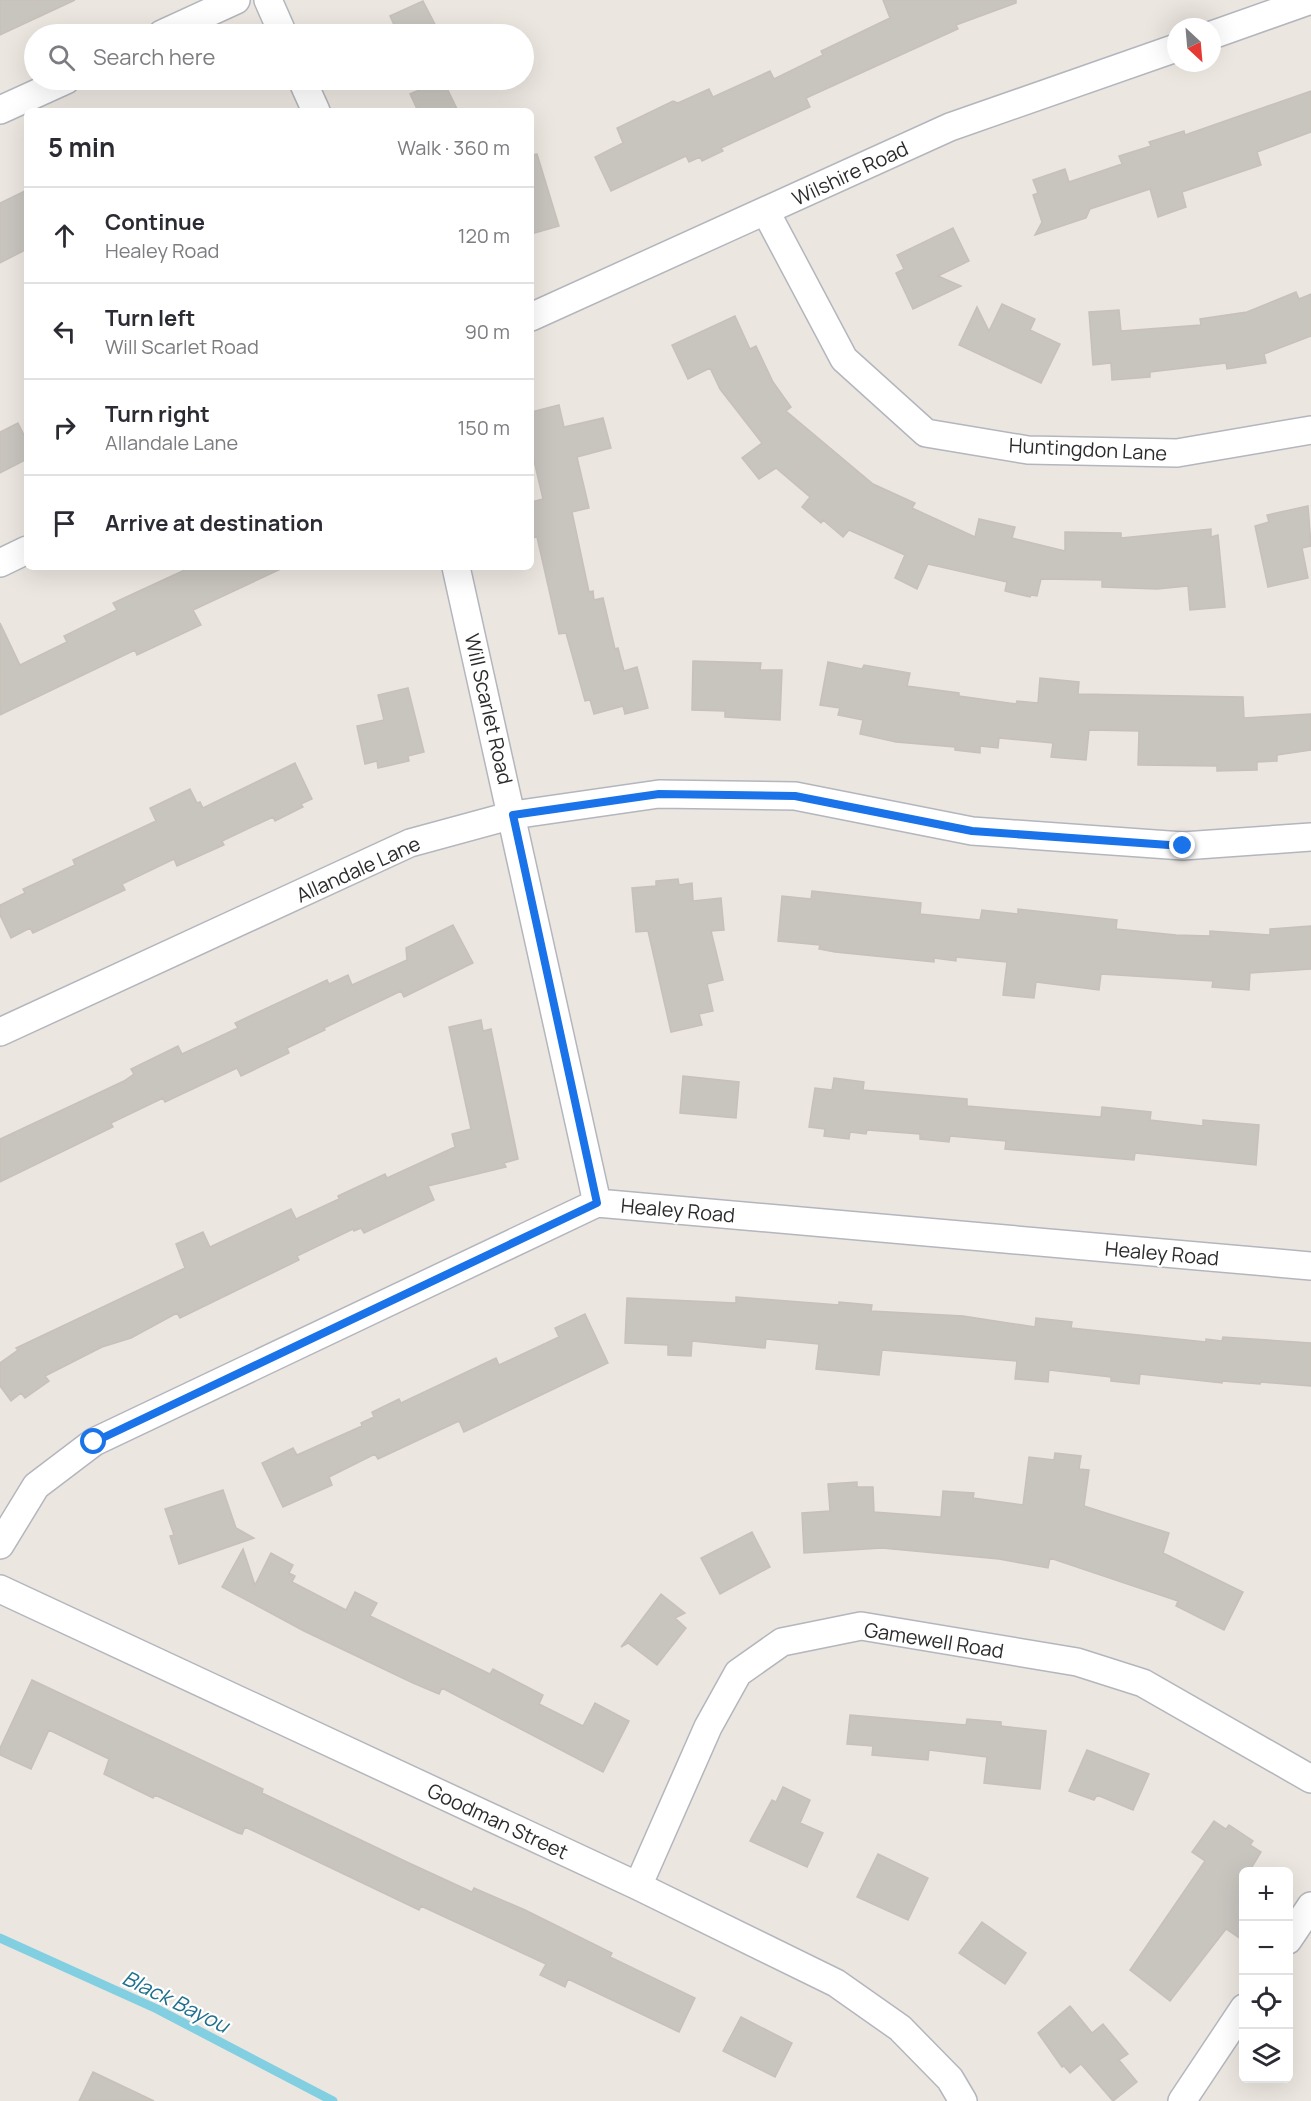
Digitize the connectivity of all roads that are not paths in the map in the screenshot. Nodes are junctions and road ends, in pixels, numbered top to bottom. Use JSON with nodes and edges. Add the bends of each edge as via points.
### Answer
{"nodes":[{"id":1,"x":236,"y":0,"type":"edge"},
{"id":2,"x":268,"y":0,"type":"edge"},
{"id":3,"x":1311,"y":0,"type":"edge"},
{"id":4,"x":184,"y":24,"type":"edge"},
{"id":5,"x":279,"y":24,"type":"edge"},
{"id":6,"x":1221,"y":32,"type":"edge"},
{"id":7,"x":1167,"y":51,"type":"edge"},
{"id":8,"x":44,"y":90,"type":"edge"},
{"id":9,"x":307,"y":90,"type":"edge"},
{"id":10,"x":315,"y":108,"type":"edge"},
{"id":11,"x":0,"y":110,"type":"edge"},
{"id":12,"x":766,"y":212,"type":"junction"},
{"id":13,"x":534,"y":315,"type":"edge"},
{"id":14,"x":1311,"y":430,"type":"edge"},
{"id":15,"x":24,"y":551,"type":"edge"},
{"id":16,"x":0,"y":563,"type":"edge"},
{"id":17,"x":457,"y":570,"type":"edge"},
{"id":18,"x":513,"y":815,"type":"junction"},
{"id":19,"x":1311,"y":837,"type":"edge"},
{"id":20,"x":0,"y":1032,"type":"edge"},
{"id":21,"x":597,"y":1203,"type":"junction"},
{"id":22,"x":1311,"y":1266,"type":"edge"},
{"id":23,"x":0,"y":1545,"type":"edge"},
{"id":24,"x":0,"y":1589,"type":"edge"},
{"id":25,"x":1311,"y":1779,"type":"edge"},
{"id":26,"x":638,"y":1886,"type":"junction"},
{"id":27,"x":1311,"y":1906,"type":"edge"},
{"id":28,"x":1293,"y":1933,"type":"edge"},
{"id":29,"x":1239,"y":2016,"type":"edge"},
{"id":30,"x":963,"y":2101,"type":"edge"},
{"id":31,"x":1182,"y":2101,"type":"edge"}],
"edges":[{"from":1,"to":4,"type":"street"},
{"from":2,"to":5,"type":"street"},
{"from":3,"to":6,"type":"street"},
{"from":7,"to":12,"type":"street","name":"Wilshire Road","via":[[950,127]]},
{"from":8,"to":11,"type":"street"},
{"from":9,"to":10,"type":"street"},
{"from":12,"to":13,"type":"street","name":"Wilshire Road"},
{"from":12,"to":14,"type":"street","name":"Huntingdon Lane","via":[[844,359],[926,433],[1028,450],[1177,453]]},
{"from":15,"to":16,"type":"street"},
{"from":17,"to":18,"type":"street","name":"Will Scarlet Road"},
{"from":18,"to":19,"type":"street","name":"Allandale Lane","via":[[659,794],[795,796],[972,831],[1183,846]]},
{"from":18,"to":20,"type":"street","name":"Allandale Lane","via":[[410,843]]},
{"from":18,"to":21,"type":"street","name":"Will Scarlet Road"},
{"from":21,"to":22,"type":"street","name":"Healey Road"},
{"from":21,"to":23,"type":"street","name":"Healey Road","via":[[94,1442],[36,1486]]},
{"from":24,"to":26,"type":"street","name":"Goodman Street"},
{"from":25,"to":26,"type":"street","name":"Gamewell Road","via":[[1143,1683],[1077,1662],[861,1626],[782,1641],[738,1673],[708,1727]]},
{"from":26,"to":30,"type":"street","name":"Goodman Street","via":[[836,1983],[900,2028],[950,2079]]},
{"from":27,"to":28,"type":"street"},
{"from":29,"to":31,"type":"street"}]}
